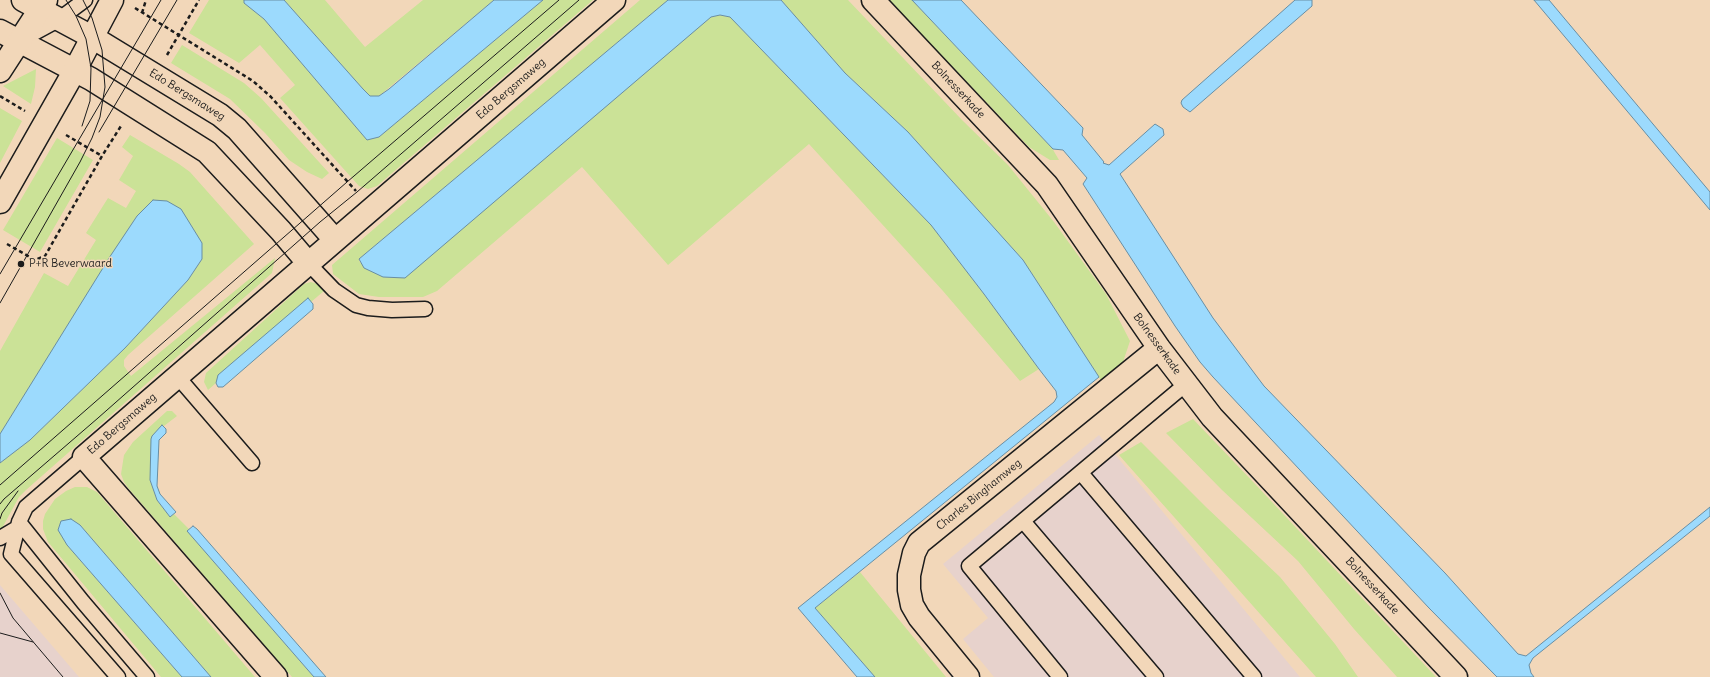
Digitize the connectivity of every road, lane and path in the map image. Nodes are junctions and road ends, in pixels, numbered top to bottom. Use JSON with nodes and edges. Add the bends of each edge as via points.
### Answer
{"nodes":[{"id":1,"x":85,"y":0,"type":"edge"},
{"id":2,"x":146,"y":0,"type":"edge"},
{"id":3,"x":200,"y":0,"type":"edge"},
{"id":4,"x":614,"y":0,"type":"edge"},
{"id":5,"x":873,"y":0,"type":"edge"},
{"id":6,"x":122,"y":2,"type":"edge"},
{"id":7,"x":42,"y":7,"type":"edge"},
{"id":8,"x":142,"y":13,"type":"junction"},
{"id":9,"x":0,"y":31,"type":"edge"},
{"id":10,"x":179,"y":34,"type":"junction"},
{"id":11,"x":92,"y":37,"type":"junction"},
{"id":12,"x":19,"y":41,"type":"junction"},
{"id":13,"x":75,"y":70,"type":"junction"},
{"id":14,"x":0,"y":71,"type":"edge"},
{"id":15,"x":155,"y":74,"type":"junction"},
{"id":16,"x":0,"y":96,"type":"edge"},
{"id":17,"x":135,"y":106,"type":"junction"},
{"id":18,"x":45,"y":122,"type":"junction"},
{"id":19,"x":102,"y":156,"type":"junction"},
{"id":20,"x":0,"y":202,"type":"edge"},
{"id":21,"x":372,"y":209,"type":"junction"},
{"id":22,"x":335,"y":240,"type":"junction"},
{"id":23,"x":7,"y":244,"type":"dead end"},
{"id":24,"x":308,"y":263,"type":"junction"},
{"id":25,"x":425,"y":309,"type":"dead end"},
{"id":26,"x":1159,"y":348,"type":"junction"},
{"id":27,"x":177,"y":376,"type":"junction"},
{"id":28,"x":1186,"y":384,"type":"junction"},
{"id":29,"x":84,"y":457,"type":"junction"},
{"id":30,"x":252,"y":463,"type":"dead end"},
{"id":31,"x":1081,"y":473,"type":"junction"},
{"id":32,"x":1023,"y":521,"type":"junction"},
{"id":33,"x":18,"y":525,"type":"junction"},
{"id":34,"x":0,"y":538,"type":"edge"},
{"id":35,"x":118,"y":677,"type":"edge"},
{"id":36,"x":147,"y":677,"type":"edge"},
{"id":37,"x":276,"y":677,"type":"edge"},
{"id":38,"x":968,"y":677,"type":"edge"},
{"id":39,"x":1060,"y":677,"type":"edge"},
{"id":40,"x":1156,"y":677,"type":"edge"},
{"id":41,"x":1254,"y":677,"type":"edge"},
{"id":42,"x":1456,"y":677,"type":"edge"}],
"edges":[{"from":1,"to":7,"type":"lane"},
{"from":2,"to":8,"type":"path"},
{"from":3,"to":10,"type":"path"},
{"from":4,"to":21,"type":"street","name":"Edo Bergsmaweg"},
{"from":5,"to":26,"type":"street","name":"Bolnesserkade","via":[[1047,185]]},
{"from":6,"to":8,"type":"path"},
{"from":6,"to":11,"type":"street"},
{"from":7,"to":11,"type":"street","name":"Edo Bergsmaweg"},
{"from":7,"to":12,"type":"street"},
{"from":8,"to":10,"type":"path"},
{"from":9,"to":12,"type":"street"},
{"from":10,"to":15,"type":"path"},
{"from":10,"to":21,"type":"path","via":[[253,81],[271,97]]},
{"from":11,"to":13,"type":"street"},
{"from":11,"to":15,"type":"street","name":"Edo Bergsmaweg"},
{"from":12,"to":13,"type":"street"},
{"from":12,"to":14,"type":"street"},
{"from":13,"to":17,"type":"street"},
{"from":13,"to":18,"type":"street"},
{"from":15,"to":22,"type":"street","name":"Edo Bergsmaweg","via":[[220,115],[237,129]]},
{"from":16,"to":18,"type":"path"},
{"from":17,"to":19,"type":"path"},
{"from":17,"to":24,"type":"street","via":[[207,152]]},
{"from":18,"to":19,"type":"path"},
{"from":18,"to":20,"type":"street"},
{"from":19,"to":23,"type":"path","via":[[45,256],[35,260]]},
{"from":21,"to":22,"type":"street","name":"Edo Bergsmaweg"},
{"from":22,"to":24,"type":"street","name":"Edo Bergsmaweg"},
{"from":24,"to":25,"type":"lane","via":[[334,290],[356,305],[368,308]]},
{"from":24,"to":27,"type":"street","name":"Edo Bergsmaweg"},
{"from":26,"to":28,"type":"street","name":"Bolnesserkade"},
{"from":26,"to":38,"type":"street","name":"Charles Binghamweg","via":[[919,543],[909,575],[912,605]]},
{"from":27,"to":29,"type":"street","name":"Edo Bergsmaweg"},
{"from":27,"to":30,"type":"lane"},
{"from":28,"to":31,"type":"lane"},
{"from":28,"to":42,"type":"street","name":"Bolnesserkade","via":[[1212,417]]},
{"from":29,"to":33,"type":"lane","via":[[26,507]]},
{"from":29,"to":37,"type":"street","name":"Edo Bergsmaweg"},
{"from":31,"to":32,"type":"lane"},
{"from":31,"to":41,"type":"lane"},
{"from":32,"to":39,"type":"lane","via":[[969,566]]},
{"from":32,"to":40,"type":"lane"},
{"from":33,"to":34,"type":"lane"},
{"from":33,"to":35,"type":"lane","via":[[11,554]]},
{"from":33,"to":36,"type":"lane"}]}
